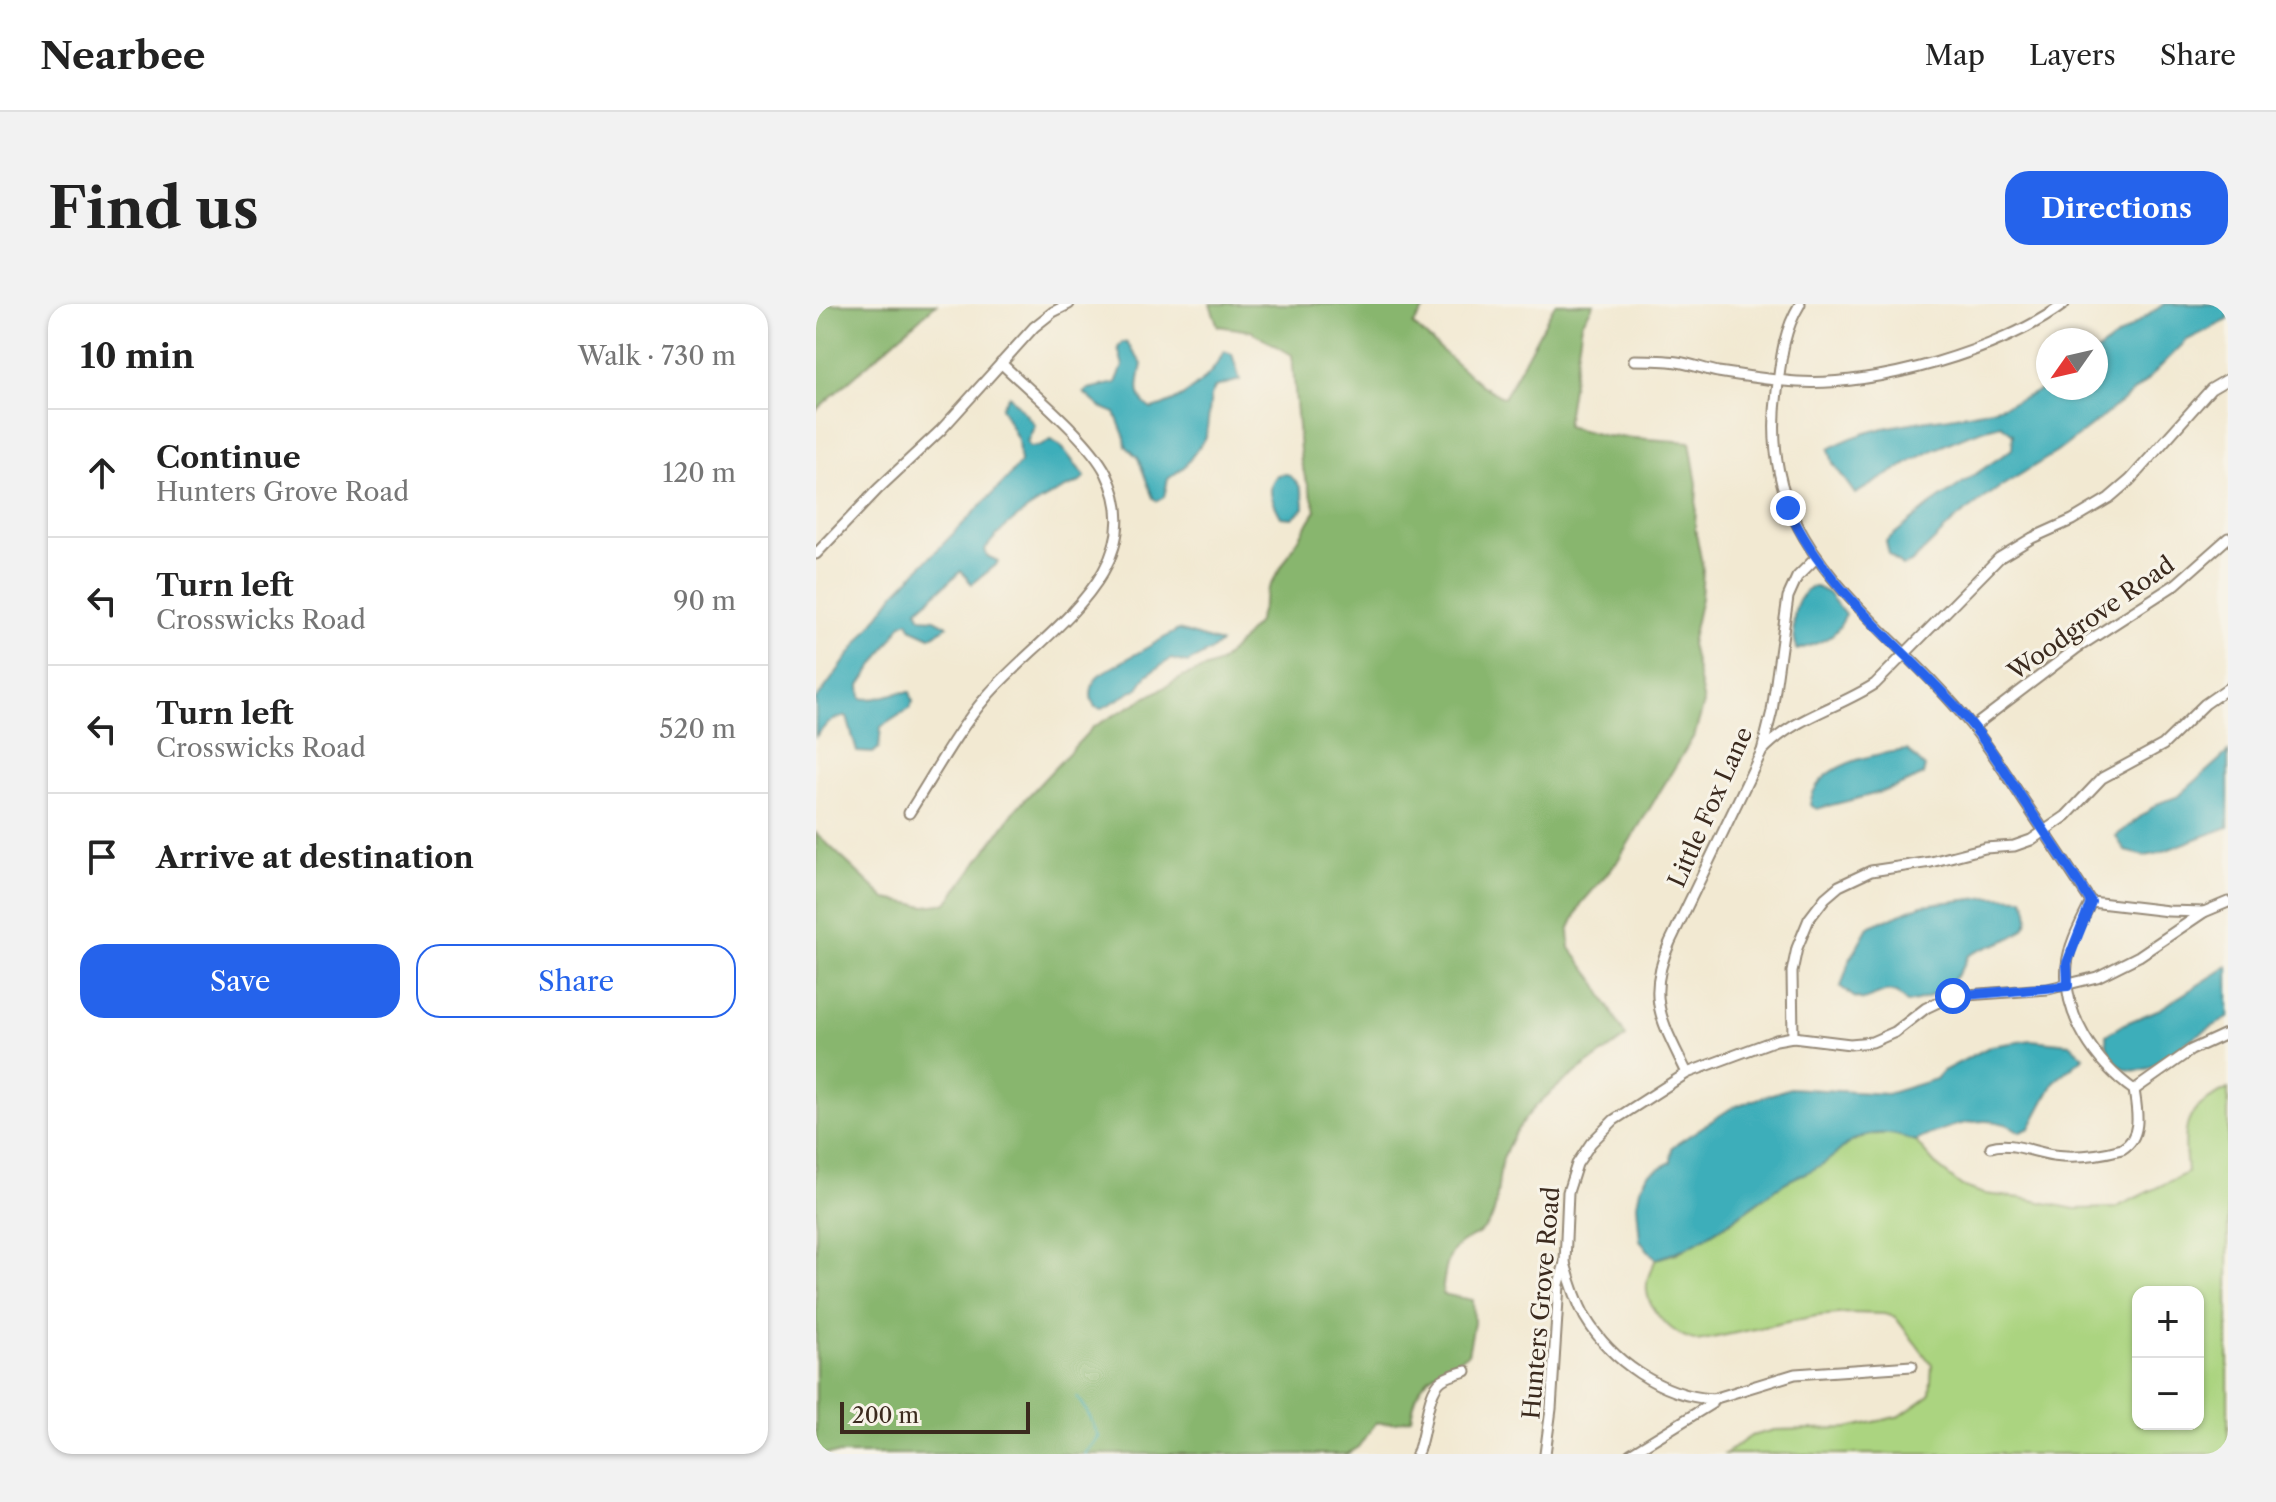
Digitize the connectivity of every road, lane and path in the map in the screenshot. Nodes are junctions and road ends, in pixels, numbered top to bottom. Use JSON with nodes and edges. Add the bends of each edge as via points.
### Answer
{"nodes":[{"id":1,"x":1069,"y":304,"type":"edge"},
{"id":2,"x":1800,"y":304,"type":"edge"},
{"id":3,"x":2064,"y":304,"type":"edge"},
{"id":4,"x":1634,"y":360,"type":"dead end"},
{"id":5,"x":1001,"y":363,"type":"junction"},
{"id":6,"x":2228,"y":379,"type":"edge"},
{"id":7,"x":1778,"y":380,"type":"junction"},
{"id":8,"x":2228,"y":538,"type":"edge"},
{"id":9,"x":816,"y":554,"type":"edge"},
{"id":10,"x":1816,"y":558,"type":"junction"},
{"id":11,"x":1905,"y":655,"type":"junction"},
{"id":12,"x":2228,"y":688,"type":"edge"},
{"id":13,"x":1973,"y":727,"type":"junction"},
{"id":14,"x":1762,"y":751,"type":"junction"},
{"id":15,"x":909,"y":813,"type":"dead end"},
{"id":16,"x":2045,"y":832,"type":"junction"},
{"id":17,"x":2091,"y":902,"type":"junction"},
{"id":18,"x":2228,"y":902,"type":"edge"},
{"id":19,"x":2204,"y":912,"type":"junction"},
{"id":20,"x":2068,"y":986,"type":"junction"},
{"id":21,"x":2228,"y":1033,"type":"edge"},
{"id":22,"x":1793,"y":1037,"type":"junction"},
{"id":23,"x":1687,"y":1073,"type":"junction"},
{"id":24,"x":2134,"y":1090,"type":"junction"},
{"id":25,"x":1991,"y":1147,"type":"dead end"},
{"id":26,"x":1565,"y":1263,"type":"junction"},
{"id":27,"x":1912,"y":1366,"type":"dead end"},
{"id":28,"x":1466,"y":1371,"type":"dead end"},
{"id":29,"x":1713,"y":1399,"type":"junction"},
{"id":30,"x":1417,"y":1454,"type":"edge"},
{"id":31,"x":1545,"y":1454,"type":"edge"},
{"id":32,"x":1630,"y":1454,"type":"edge"}],
"edges":[{"from":1,"to":5,"type":"street","via":[[1034,327]]},
{"from":2,"to":7,"type":"street","via":[[1782,347]]},
{"from":3,"to":7,"type":"street","via":[[2009,336],[1943,359],[1845,382]]},
{"from":4,"to":7,"type":"street"},
{"from":5,"to":9,"type":"street"},
{"from":5,"to":15,"type":"street","via":[[1098,459],[1112,489],[1117,534],[1092,592],[989,694]]},
{"from":6,"to":11,"type":"street","via":[[2211,389],[2130,480],[2089,511],[1999,558]]},
{"from":7,"to":10,"type":"street","via":[[1775,462],[1788,508]]},
{"from":8,"to":13,"type":"street","name":"Woodgrove Road","via":[[2185,577],[2077,648]]},
{"from":10,"to":11,"type":"street"},
{"from":10,"to":14,"type":"street","name":"Little Fox Lane","via":[[1797,577],[1788,597]]},
{"from":11,"to":13,"type":"street"},
{"from":11,"to":14,"type":"street","via":[[1871,686],[1795,723]]},
{"from":12,"to":16,"type":"street","via":[[2163,745],[2102,778]]},
{"from":13,"to":16,"type":"street"},
{"from":14,"to":23,"type":"street","name":"Little Fox Lane","via":[[1659,972],[1661,1016]]},
{"from":16,"to":17,"type":"street"},
{"from":16,"to":22,"type":"street","via":[[2014,846],[1871,871],[1839,886],[1809,919],[1797,948]]},
{"from":17,"to":19,"type":"street"},
{"from":17,"to":20,"type":"street","via":[[2067,963]]},
{"from":18,"to":19,"type":"street","name":"Hunters Grove Road"},
{"from":19,"to":20,"type":"street","name":"Hunters Grove Road","via":[[2122,966]]},
{"from":20,"to":22,"type":"street","name":"Hunters Grove Road","via":[[1945,999],[1872,1042]]},
{"from":20,"to":24,"type":"street","via":[[2089,1045]]},
{"from":21,"to":24,"type":"street","via":[[2191,1050]]},
{"from":22,"to":23,"type":"street","name":"Hunters Grove Road"},
{"from":23,"to":26,"type":"street","name":"Hunters Grove Road","via":[[1614,1120],[1584,1154],[1568,1192]]},
{"from":24,"to":25,"type":"street","via":[[2137,1124],[2128,1147],[2081,1156]]},
{"from":26,"to":29,"type":"street","via":[[1583,1313],[1612,1351],[1672,1392]]},
{"from":26,"to":31,"type":"street","name":"Hunters Grove Road"},
{"from":27,"to":29,"type":"street","via":[[1795,1374]]},
{"from":28,"to":30,"type":"street","via":[[1441,1381],[1432,1394]]},
{"from":29,"to":32,"type":"street"}]}
